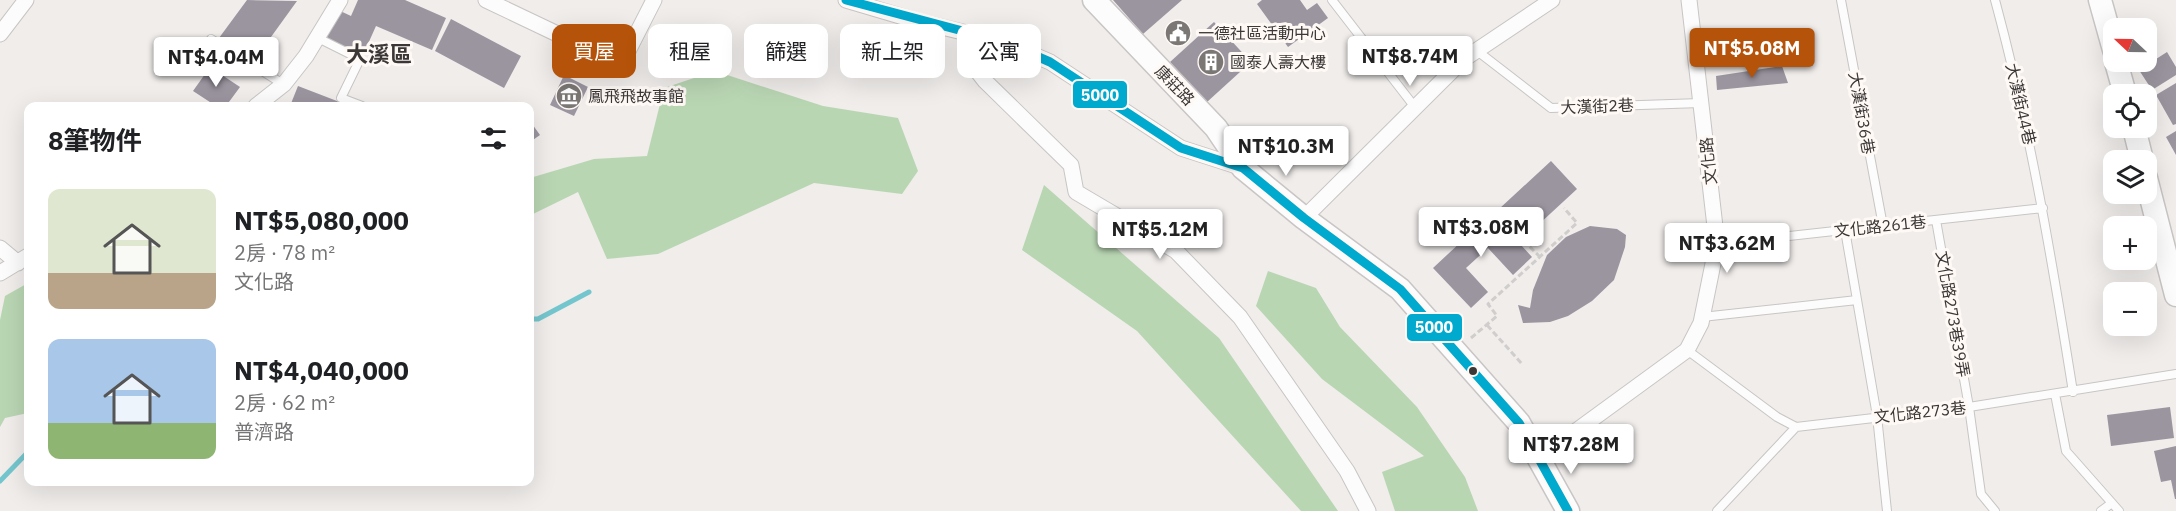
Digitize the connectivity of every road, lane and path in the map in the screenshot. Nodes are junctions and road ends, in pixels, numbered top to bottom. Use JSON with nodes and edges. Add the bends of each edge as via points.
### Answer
{"nodes":[{"id":1,"x":26,"y":0,"type":"edge"},
{"id":2,"x":340,"y":0,"type":"edge"},
{"id":3,"x":486,"y":0,"type":"edge"},
{"id":4,"x":654,"y":0,"type":"edge"},
{"id":5,"x":846,"y":0,"type":"edge"},
{"id":6,"x":1094,"y":0,"type":"edge"},
{"id":7,"x":1332,"y":0,"type":"edge"},
{"id":8,"x":1552,"y":0,"type":"edge"},
{"id":9,"x":1689,"y":0,"type":"edge"},
{"id":10,"x":1841,"y":0,"type":"edge"},
{"id":11,"x":1995,"y":0,"type":"edge"},
{"id":12,"x":2100,"y":0,"type":"edge"},
{"id":13,"x":866,"y":3,"type":"edge"},
{"id":14,"x":2105,"y":18,"type":"edge"},
{"id":15,"x":957,"y":29,"type":"edge"},
{"id":16,"x":0,"y":34,"type":"edge"},
{"id":17,"x":316,"y":37,"type":"junction"},
{"id":18,"x":211,"y":39,"type":"dead end"},
{"id":19,"x":1476,"y":50,"type":"junction"},
{"id":20,"x":1041,"y":58,"type":"edge"},
{"id":21,"x":983,"y":78,"type":"edge"},
{"id":22,"x":284,"y":84,"type":"junction"},
{"id":23,"x":261,"y":102,"type":"edge"},
{"id":24,"x":352,"y":102,"type":"edge"},
{"id":25,"x":1702,"y":103,"type":"junction"},
{"id":26,"x":1414,"y":106,"type":"junction"},
{"id":27,"x":1243,"y":168,"type":"junction"},
{"id":28,"x":2153,"y":204,"type":"edge"},
{"id":29,"x":1564,"y":208,"type":"dead end"},
{"id":30,"x":2043,"y":208,"type":"junction"},
{"id":31,"x":1304,"y":218,"type":"junction"},
{"id":32,"x":1936,"y":220,"type":"junction"},
{"id":33,"x":1883,"y":226,"type":"junction"},
{"id":34,"x":1845,"y":230,"type":"junction"},
{"id":35,"x":1517,"y":234,"type":"dead end"},
{"id":36,"x":1717,"y":244,"type":"junction"},
{"id":37,"x":0,"y":248,"type":"edge"},
{"id":38,"x":1539,"y":256,"type":"junction"},
{"id":39,"x":23,"y":260,"type":"edge"},
{"id":40,"x":0,"y":273,"type":"edge"},
{"id":41,"x":2176,"y":296,"type":"edge"},
{"id":42,"x":1857,"y":300,"type":"junction"},
{"id":43,"x":1702,"y":317,"type":"junction"},
{"id":44,"x":1487,"y":325,"type":"junction"},
{"id":45,"x":1687,"y":350,"type":"junction"},
{"id":46,"x":1455,"y":351,"type":"junction"},
{"id":47,"x":1524,"y":365,"type":"dead end"},
{"id":48,"x":2176,"y":374,"type":"edge"},
{"id":49,"x":2073,"y":392,"type":"junction"},
{"id":50,"x":2055,"y":394,"type":"junction"},
{"id":51,"x":1969,"y":407,"type":"junction"},
{"id":52,"x":1877,"y":416,"type":"junction"},
{"id":53,"x":1796,"y":428,"type":"junction"},
{"id":54,"x":1539,"y":458,"type":"junction"},
{"id":55,"x":2112,"y":502,"type":"junction"},
{"id":56,"x":1368,"y":511,"type":"edge"},
{"id":57,"x":1568,"y":511,"type":"edge"},
{"id":58,"x":1718,"y":511,"type":"edge"},
{"id":59,"x":1887,"y":511,"type":"edge"},
{"id":60,"x":1995,"y":511,"type":"edge"},
{"id":61,"x":2101,"y":511,"type":"edge"},
{"id":62,"x":2119,"y":511,"type":"edge"}],
"edges":[{"from":1,"to":16,"type":"street"},
{"from":2,"to":17,"type":"street"},
{"from":3,"to":4,"type":"street","via":[[612,60],[626,55]]},
{"from":5,"to":13,"type":"street"},
{"from":6,"to":27,"type":"street","name":"康莊路","via":[[1216,128]]},
{"from":7,"to":26,"type":"lane"},
{"from":8,"to":19,"type":"street"},
{"from":9,"to":25,"type":"street","name":"文化路"},
{"from":10,"to":33,"type":"lane","name":"大漢街36巷"},
{"from":11,"to":30,"type":"lane","name":"大漢街44巷","via":[[2016,75]]},
{"from":12,"to":14,"type":"street"},
{"from":13,"to":15,"type":"street"},
{"from":17,"to":22,"type":"street"},
{"from":17,"to":24,"type":"lane","via":[[360,59],[341,98]]},
{"from":18,"to":22,"type":"lane"},
{"from":19,"to":25,"type":"lane","name":"大漢街2巷","via":[[1551,108]]},
{"from":19,"to":26,"type":"street"},
{"from":20,"to":27,"type":"street","via":[[1181,148]]},
{"from":21,"to":56,"type":"street","via":[[1071,165],[1076,192],[1176,251],[1240,318],[1347,471]]},
{"from":22,"to":23,"type":"street"},
{"from":25,"to":36,"type":"street","name":"文化路"},
{"from":26,"to":31,"type":"street"},
{"from":27,"to":31,"type":"street","name":"康莊路"},
{"from":28,"to":41,"type":"street"},
{"from":29,"to":38,"type":"path","via":[[1577,223]]},
{"from":30,"to":32,"type":"lane","name":"文化路261巷"},
{"from":30,"to":49,"type":"lane","name":"大漢街44巷"},
{"from":31,"to":46,"type":"street","name":"康莊路","via":[[1400,289]]},
{"from":32,"to":33,"type":"lane","name":"文化路261巷"},
{"from":32,"to":51,"type":"lane","name":"文化路273巷39弄"},
{"from":33,"to":34,"type":"lane","name":"文化路261巷"},
{"from":34,"to":36,"type":"lane","name":"文化路261巷"},
{"from":34,"to":42,"type":"lane"},
{"from":35,"to":38,"type":"path"},
{"from":36,"to":43,"type":"street","name":"文化路"},
{"from":37,"to":39,"type":"street"},
{"from":38,"to":44,"type":"path","via":[[1488,304],[1497,316]]},
{"from":39,"to":40,"type":"street"},
{"from":42,"to":43,"type":"lane"},
{"from":42,"to":52,"type":"lane"},
{"from":43,"to":45,"type":"street","name":"文化路"},
{"from":44,"to":46,"type":"path"},
{"from":44,"to":47,"type":"path"},
{"from":45,"to":53,"type":"lane"},
{"from":45,"to":54,"type":"street","name":"文化路"},
{"from":46,"to":54,"type":"street","name":"康莊路","via":[[1519,423]]},
{"from":48,"to":49,"type":"lane","name":"文化路273巷"},
{"from":49,"to":50,"type":"lane","name":"文化路273巷"},
{"from":50,"to":51,"type":"lane","name":"文化路273巷"},
{"from":50,"to":55,"type":"lane","via":[[2066,451]]},
{"from":51,"to":52,"type":"lane","name":"文化路273巷"},
{"from":51,"to":60,"type":"lane","name":"文化路273巷39弄","via":[[1981,494]]},
{"from":52,"to":53,"type":"lane","name":"文化路273巷"},
{"from":52,"to":59,"type":"lane"},
{"from":53,"to":58,"type":"lane"},
{"from":54,"to":57,"type":"street","name":"康莊路"},
{"from":55,"to":61,"type":"lane"},
{"from":55,"to":62,"type":"lane"}]}
